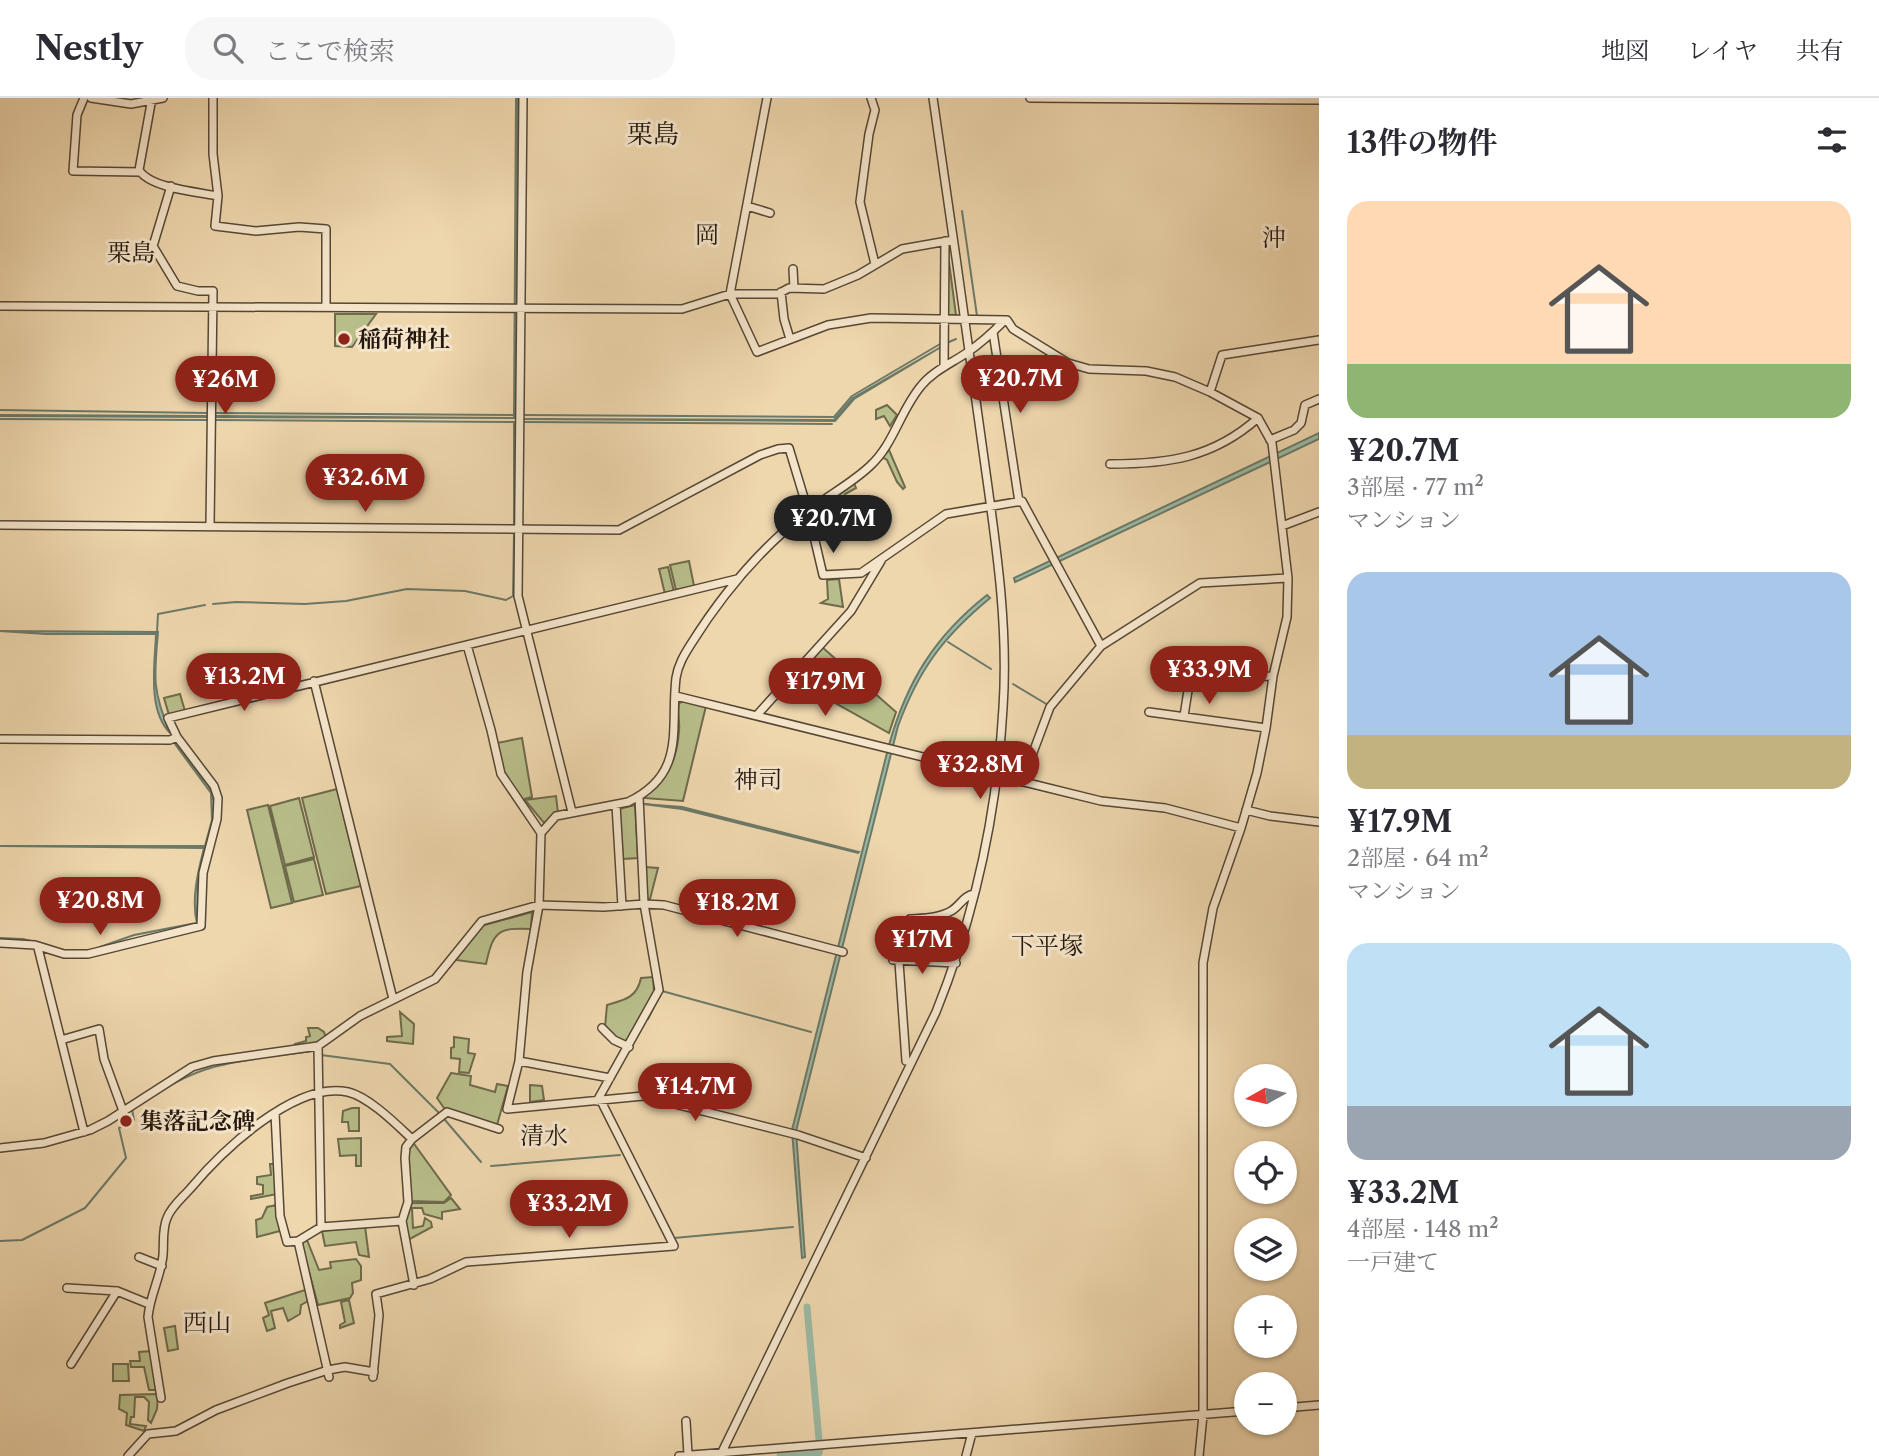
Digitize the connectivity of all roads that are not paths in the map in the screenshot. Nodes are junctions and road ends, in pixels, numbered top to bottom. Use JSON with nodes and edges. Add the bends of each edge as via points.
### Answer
{"nodes":[{"id":1,"x":84,"y":98,"type":"edge"},
{"id":2,"x":92,"y":98,"type":"edge"},
{"id":3,"x":163,"y":98,"type":"edge"},
{"id":4,"x":213,"y":98,"type":"edge"},
{"id":5,"x":523,"y":98,"type":"edge"},
{"id":6,"x":767,"y":98,"type":"edge"},
{"id":7,"x":871,"y":98,"type":"edge"},
{"id":8,"x":933,"y":98,"type":"edge"},
{"id":9,"x":1030,"y":98,"type":"edge"},
{"id":10,"x":152,"y":99,"type":"edge"},
{"id":11,"x":1319,"y":100,"type":"edge"},
{"id":12,"x":141,"y":172,"type":"junction"},
{"id":13,"x":171,"y":186,"type":"junction"},
{"id":14,"x":218,"y":196,"type":"junction"},
{"id":15,"x":747,"y":206,"type":"junction"},
{"id":16,"x":770,"y":213,"type":"dead end"},
{"id":17,"x":949,"y":240,"type":"junction"},
{"id":18,"x":875,"y":264,"type":"junction"},
{"id":19,"x":793,"y":270,"type":"dead end"},
{"id":20,"x":793,"y":288,"type":"junction"},
{"id":21,"x":781,"y":292,"type":"junction"},
{"id":22,"x":730,"y":295,"type":"junction"},
{"id":23,"x":0,"y":306,"type":"edge"},
{"id":24,"x":211,"y":306,"type":"junction"},
{"id":25,"x":326,"y":307,"type":"junction"},
{"id":26,"x":517,"y":308,"type":"junction"},
{"id":27,"x":964,"y":319,"type":"junction"},
{"id":28,"x":944,"y":320,"type":"junction"},
{"id":29,"x":1004,"y":321,"type":"junction"},
{"id":30,"x":993,"y":332,"type":"junction"},
{"id":31,"x":790,"y":339,"type":"junction"},
{"id":32,"x":1319,"y":340,"type":"edge"},
{"id":33,"x":969,"y":351,"type":"junction"},
{"id":34,"x":944,"y":367,"type":"junction"},
{"id":35,"x":1210,"y":392,"type":"junction"},
{"id":36,"x":1319,"y":399,"type":"edge"},
{"id":37,"x":1258,"y":418,"type":"junction"},
{"id":38,"x":1270,"y":440,"type":"junction"},
{"id":39,"x":1110,"y":464,"type":"dead end"},
{"id":40,"x":1019,"y":502,"type":"junction"},
{"id":41,"x":990,"y":508,"type":"junction"},
{"id":42,"x":808,"y":511,"type":"junction"},
{"id":43,"x":1319,"y":512,"type":"edge"},
{"id":44,"x":0,"y":526,"type":"edge"},
{"id":45,"x":210,"y":526,"type":"junction"},
{"id":46,"x":1282,"y":526,"type":"junction"},
{"id":47,"x":519,"y":530,"type":"junction"},
{"id":48,"x":882,"y":560,"type":"junction"},
{"id":49,"x":1289,"y":578,"type":"junction"},
{"id":50,"x":737,"y":579,"type":"junction"},
{"id":51,"x":527,"y":630,"type":"junction"},
{"id":52,"x":467,"y":645,"type":"junction"},
{"id":53,"x":1101,"y":646,"type":"junction"},
{"id":54,"x":1272,"y":676,"type":"junction"},
{"id":55,"x":1191,"y":678,"type":"junction"},
{"id":56,"x":1173,"y":680,"type":"dead end"},
{"id":57,"x":314,"y":681,"type":"junction"},
{"id":58,"x":676,"y":696,"type":"junction"},
{"id":59,"x":1149,"y":712,"type":"dead end"},
{"id":60,"x":757,"y":715,"type":"junction"},
{"id":61,"x":1184,"y":716,"type":"junction"},
{"id":62,"x":1266,"y":728,"type":"junction"},
{"id":63,"x":177,"y":737,"type":"junction"},
{"id":64,"x":0,"y":739,"type":"edge"},
{"id":65,"x":998,"y":776,"type":"junction"},
{"id":66,"x":1022,"y":782,"type":"junction"},
{"id":67,"x":639,"y":797,"type":"junction"},
{"id":68,"x":616,"y":805,"type":"junction"},
{"id":69,"x":1246,"y":810,"type":"junction"},
{"id":70,"x":572,"y":812,"type":"junction"},
{"id":71,"x":1319,"y":822,"type":"edge"},
{"id":72,"x":1241,"y":828,"type":"junction"},
{"id":73,"x":541,"y":833,"type":"junction"},
{"id":74,"x":974,"y":894,"type":"junction"},
{"id":75,"x":644,"y":904,"type":"junction"},
{"id":76,"x":539,"y":905,"type":"junction"},
{"id":77,"x":622,"y":906,"type":"junction"},
{"id":78,"x":0,"y":943,"type":"edge"},
{"id":79,"x":38,"y":948,"type":"junction"},
{"id":80,"x":839,"y":951,"type":"dead end"},
{"id":81,"x":896,"y":961,"type":"junction"},
{"id":82,"x":956,"y":962,"type":"junction"},
{"id":83,"x":393,"y":999,"type":"junction"},
{"id":84,"x":602,"y":1028,"type":"dead end"},
{"id":85,"x":61,"y":1040,"type":"junction"},
{"id":86,"x":318,"y":1046,"type":"junction"},
{"id":87,"x":629,"y":1047,"type":"junction"},
{"id":88,"x":519,"y":1061,"type":"junction"},
{"id":89,"x":906,"y":1061,"type":"dead end"},
{"id":90,"x":610,"y":1078,"type":"junction"},
{"id":91,"x":318,"y":1094,"type":"junction"},
{"id":92,"x":599,"y":1101,"type":"junction"},
{"id":93,"x":123,"y":1111,"type":"junction"},
{"id":94,"x":275,"y":1113,"type":"junction"},
{"id":95,"x":499,"y":1129,"type":"dead end"},
{"id":96,"x":84,"y":1132,"type":"junction"},
{"id":97,"x":412,"y":1139,"type":"junction"},
{"id":98,"x":0,"y":1148,"type":"edge"},
{"id":99,"x":866,"y":1158,"type":"junction"},
{"id":100,"x":402,"y":1221,"type":"junction"},
{"id":101,"x":321,"y":1227,"type":"junction"},
{"id":102,"x":299,"y":1241,"type":"junction"},
{"id":103,"x":139,"y":1257,"type":"dead end"},
{"id":104,"x":162,"y":1266,"type":"junction"},
{"id":105,"x":414,"y":1285,"type":"junction"},
{"id":106,"x":67,"y":1288,"type":"dead end"},
{"id":107,"x":117,"y":1290,"type":"junction"},
{"id":108,"x":149,"y":1304,"type":"junction"},
{"id":109,"x":71,"y":1364,"type":"dead end"},
{"id":110,"x":328,"y":1374,"type":"junction"},
{"id":111,"x":160,"y":1398,"type":"dead end"},
{"id":112,"x":1319,"y":1405,"type":"edge"},
{"id":113,"x":1297,"y":1407,"type":"edge"},
{"id":114,"x":1234,"y":1412,"type":"edge"},
{"id":115,"x":1203,"y":1415,"type":"junction"},
{"id":116,"x":686,"y":1421,"type":"dead end"},
{"id":117,"x":972,"y":1433,"type":"junction"},
{"id":118,"x":721,"y":1454,"type":"edge"},
{"id":119,"x":688,"y":1455,"type":"edge"},
{"id":120,"x":128,"y":1456,"type":"edge"},
{"id":121,"x":679,"y":1456,"type":"edge"},
{"id":122,"x":966,"y":1456,"type":"edge"},
{"id":123,"x":1199,"y":1456,"type":"edge"}],
"edges":[{"from":1,"to":12,"type":"street","via":[[76,115],[73,171]]},
{"from":2,"to":10,"type":"street","via":[[131,104]]},
{"from":3,"to":10,"type":"street"},
{"from":4,"to":14,"type":"street"},
{"from":5,"to":26,"type":"street"},
{"from":6,"to":15,"type":"street"},
{"from":7,"to":18,"type":"street","via":[[875,110],[860,202]]},
{"from":8,"to":17,"type":"street"},
{"from":9,"to":11,"type":"street"},
{"from":10,"to":12,"type":"street"},
{"from":12,"to":13,"type":"street","via":[[152,182]]},
{"from":13,"to":14,"type":"street"},
{"from":13,"to":24,"type":"street","via":[[153,246],[177,286],[212,290]]},
{"from":14,"to":25,"type":"street","via":[[215,226],[256,231],[326,229]]},
{"from":15,"to":16,"type":"street"},
{"from":15,"to":22,"type":"street"},
{"from":17,"to":18,"type":"street","via":[[902,249]]},
{"from":17,"to":27,"type":"street"},
{"from":17,"to":28,"type":"street"},
{"from":18,"to":20,"type":"street","via":[[824,289]]},
{"from":19,"to":20,"type":"street"},
{"from":20,"to":21,"type":"street"},
{"from":21,"to":22,"type":"street"},
{"from":21,"to":31,"type":"street"},
{"from":22,"to":26,"type":"street","via":[[682,309]]},
{"from":22,"to":31,"type":"street","via":[[757,352]]},
{"from":23,"to":24,"type":"street"},
{"from":24,"to":25,"type":"street"},
{"from":24,"to":45,"type":"street"},
{"from":25,"to":26,"type":"street"},
{"from":26,"to":47,"type":"street"},
{"from":27,"to":28,"type":"street"},
{"from":27,"to":29,"type":"street"},
{"from":27,"to":33,"type":"street"},
{"from":28,"to":31,"type":"street","via":[[871,318],[828,325]]},
{"from":28,"to":34,"type":"street"},
{"from":29,"to":30,"type":"street"},
{"from":29,"to":35,"type":"street","via":[[1068,363],[1089,369],[1146,371]]},
{"from":30,"to":33,"type":"street"},
{"from":30,"to":40,"type":"street"},
{"from":32,"to":35,"type":"street","via":[[1222,355]]},
{"from":33,"to":34,"type":"street"},
{"from":33,"to":41,"type":"street"},
{"from":34,"to":42,"type":"street","via":[[923,383],[906,405],[891,441],[871,466]]},
{"from":35,"to":37,"type":"street"},
{"from":36,"to":38,"type":"street","via":[[1305,405],[1301,423],[1294,430]]},
{"from":37,"to":38,"type":"street"},
{"from":37,"to":39,"type":"street","via":[[1238,436],[1189,458]]},
{"from":38,"to":46,"type":"street"},
{"from":40,"to":41,"type":"street"},
{"from":40,"to":53,"type":"street"},
{"from":41,"to":48,"type":"street","via":[[946,514]]},
{"from":41,"to":65,"type":"street","via":[[1004,630]]},
{"from":42,"to":47,"type":"street","via":[[789,448],[760,455],[619,530]]},
{"from":42,"to":48,"type":"street","via":[[823,575],[861,573]]},
{"from":42,"to":50,"type":"street"},
{"from":43,"to":46,"type":"street"},
{"from":44,"to":45,"type":"street"},
{"from":45,"to":47,"type":"street"},
{"from":46,"to":49,"type":"street"},
{"from":47,"to":51,"type":"street","via":[[519,596]]},
{"from":48,"to":60,"type":"street","via":[[851,611]]},
{"from":49,"to":53,"type":"street","via":[[1200,583]]},
{"from":49,"to":54,"type":"street","via":[[1287,617]]},
{"from":50,"to":51,"type":"street"},
{"from":50,"to":58,"type":"street","via":[[682,658]]},
{"from":51,"to":52,"type":"street"},
{"from":51,"to":70,"type":"street"},
{"from":52,"to":57,"type":"street"},
{"from":52,"to":73,"type":"street","via":[[501,774]]},
{"from":53,"to":66,"type":"street","via":[[1050,707]]},
{"from":54,"to":55,"type":"street"},
{"from":54,"to":62,"type":"street"},
{"from":55,"to":56,"type":"street"},
{"from":55,"to":61,"type":"street"},
{"from":57,"to":63,"type":"street","via":[[168,718]]},
{"from":57,"to":83,"type":"street"},
{"from":58,"to":60,"type":"street"},
{"from":58,"to":67,"type":"street","via":[[669,764]]},
{"from":59,"to":61,"type":"street"},
{"from":60,"to":65,"type":"street"},
{"from":61,"to":62,"type":"street"},
{"from":62,"to":69,"type":"street"},
{"from":63,"to":64,"type":"street"},
{"from":63,"to":79,"type":"street","via":[[214,786],[218,799],[203,873],[201,926],[88,954]]},
{"from":65,"to":66,"type":"street"},
{"from":65,"to":74,"type":"street","via":[[988,843]]},
{"from":66,"to":72,"type":"street","via":[[1101,801],[1165,808]]},
{"from":67,"to":68,"type":"street"},
{"from":67,"to":75,"type":"street"},
{"from":68,"to":70,"type":"street"},
{"from":68,"to":77,"type":"street"},
{"from":69,"to":71,"type":"street"},
{"from":69,"to":72,"type":"street"},
{"from":70,"to":73,"type":"street","via":[[556,816]]},
{"from":72,"to":115,"type":"street","via":[[1213,908],[1203,963]]},
{"from":73,"to":76,"type":"street"},
{"from":74,"to":81,"type":"street","via":[[951,911],[910,919]]},
{"from":74,"to":82,"type":"street"},
{"from":75,"to":77,"type":"street"},
{"from":75,"to":80,"type":"street","via":[[664,905]]},
{"from":75,"to":87,"type":"street","via":[[659,990]]},
{"from":76,"to":77,"type":"street"},
{"from":76,"to":83,"type":"street","via":[[482,921],[435,979]]},
{"from":76,"to":88,"type":"street"},
{"from":78,"to":79,"type":"street"},
{"from":79,"to":85,"type":"street"},
{"from":81,"to":82,"type":"street"},
{"from":81,"to":89,"type":"street"},
{"from":82,"to":99,"type":"street"},
{"from":83,"to":86,"type":"street"},
{"from":84,"to":87,"type":"street"},
{"from":85,"to":93,"type":"street","via":[[99,1029],[103,1059]]},
{"from":85,"to":96,"type":"street"},
{"from":86,"to":91,"type":"street"},
{"from":86,"to":93,"type":"street","via":[[192,1067]]},
{"from":87,"to":90,"type":"street"},
{"from":88,"to":90,"type":"street"},
{"from":88,"to":92,"type":"street","via":[[507,1109]]},
{"from":90,"to":92,"type":"street"},
{"from":91,"to":94,"type":"street","via":[[294,1100]]},
{"from":91,"to":97,"type":"street","via":[[346,1091],[363,1098]]},
{"from":91,"to":101,"type":"street"},
{"from":92,"to":99,"type":"street","via":[[643,1096],[794,1134]]},
{"from":92,"to":105,"type":"street","via":[[674,1247],[466,1262]]},
{"from":93,"to":96,"type":"street"},
{"from":94,"to":102,"type":"street","via":[[280,1216],[287,1242]]},
{"from":94,"to":104,"type":"street","via":[[236,1141],[172,1209],[166,1219]]},
{"from":95,"to":97,"type":"street","via":[[447,1112]]},
{"from":96,"to":98,"type":"street"},
{"from":97,"to":100,"type":"street","via":[[406,1147],[408,1202]]},
{"from":99,"to":118,"type":"street"},
{"from":100,"to":101,"type":"street"},
{"from":100,"to":105,"type":"street"},
{"from":101,"to":102,"type":"street"},
{"from":102,"to":110,"type":"street"},
{"from":103,"to":104,"type":"street"},
{"from":104,"to":108,"type":"street"},
{"from":105,"to":110,"type":"street","via":[[376,1294],[379,1315],[374,1375],[345,1367]]},
{"from":106,"to":107,"type":"street"},
{"from":107,"to":108,"type":"street"},
{"from":107,"to":109,"type":"street"},
{"from":108,"to":111,"type":"street"},
{"from":110,"to":120,"type":"street","via":[[288,1383],[216,1410],[176,1432],[148,1434]]},
{"from":112,"to":113,"type":"street"},
{"from":114,"to":115,"type":"street"},
{"from":115,"to":117,"type":"street"},
{"from":115,"to":123,"type":"street"},
{"from":116,"to":119,"type":"street"},
{"from":117,"to":118,"type":"street"},
{"from":117,"to":122,"type":"street"},
{"from":118,"to":119,"type":"street"},
{"from":119,"to":121,"type":"street"}]}
